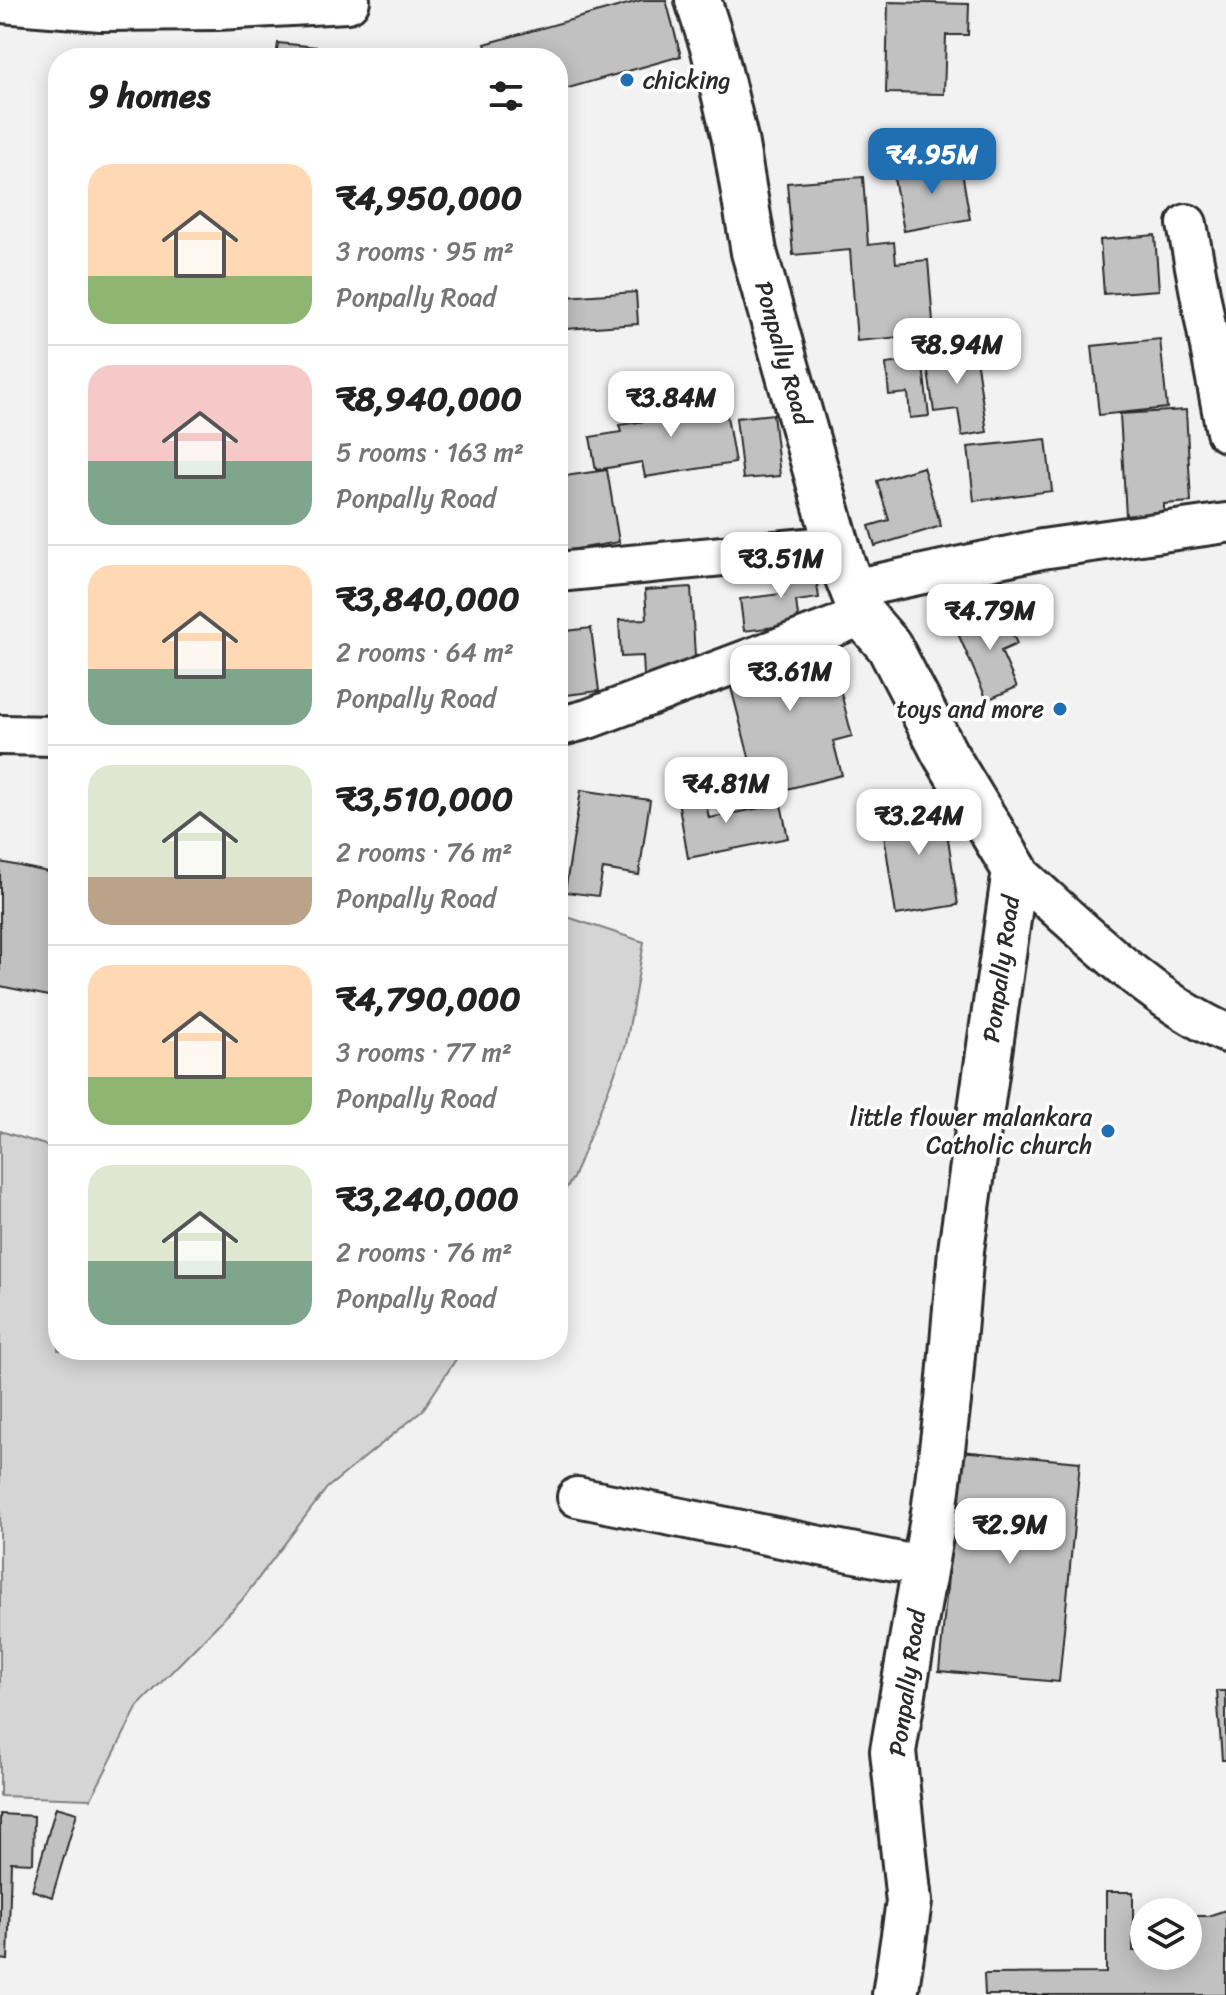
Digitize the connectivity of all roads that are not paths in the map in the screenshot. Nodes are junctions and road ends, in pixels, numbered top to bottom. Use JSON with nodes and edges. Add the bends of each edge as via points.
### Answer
{"nodes":[{"id":1,"x":2,"y":0,"type":"edge"},
{"id":2,"x":347,"y":0,"type":"edge"},
{"id":3,"x":698,"y":0,"type":"edge"},
{"id":4,"x":1187,"y":224,"type":"dead end"},
{"id":5,"x":1226,"y":432,"type":"edge"},
{"id":6,"x":1226,"y":523,"type":"edge"},
{"id":7,"x":837,"y":545,"type":"junction"},
{"id":8,"x":568,"y":571,"type":"edge"},
{"id":9,"x":858,"y":603,"type":"junction"},
{"id":10,"x":568,"y":724,"type":"edge"},
{"id":11,"x":0,"y":735,"type":"edge"},
{"id":12,"x":48,"y":736,"type":"edge"},
{"id":13,"x":1015,"y":870,"type":"junction"},
{"id":14,"x":1226,"y":1033,"type":"edge"},
{"id":15,"x":577,"y":1497,"type":"dead end"},
{"id":16,"x":925,"y":1567,"type":"junction"},
{"id":17,"x":895,"y":1995,"type":"edge"}],
"edges":[{"from":1,"to":2,"type":"main road","via":[[101,8]]},
{"from":3,"to":7,"type":"main road","name":"Ponpally Road","via":[[735,139],[754,252]]},
{"from":4,"to":5,"type":"street"},
{"from":6,"to":9,"type":"street","via":[[1042,549]]},
{"from":7,"to":8,"type":"street"},
{"from":7,"to":9,"type":"main road","name":"Ponpally Road"},
{"from":9,"to":10,"type":"street"},
{"from":9,"to":13,"type":"main road","name":"Ponpally Road","via":[[889,646],[945,754]]},
{"from":11,"to":12,"type":"street"},
{"from":13,"to":14,"type":"street","via":[[1139,978]]},
{"from":13,"to":16,"type":"main road","name":"Ponpally Road","via":[[961,1250],[948,1401]]},
{"from":15,"to":16,"type":"street"},
{"from":16,"to":17,"type":"main road","name":"Ponpally Road","via":[[893,1751],[909,1902]]}]}
